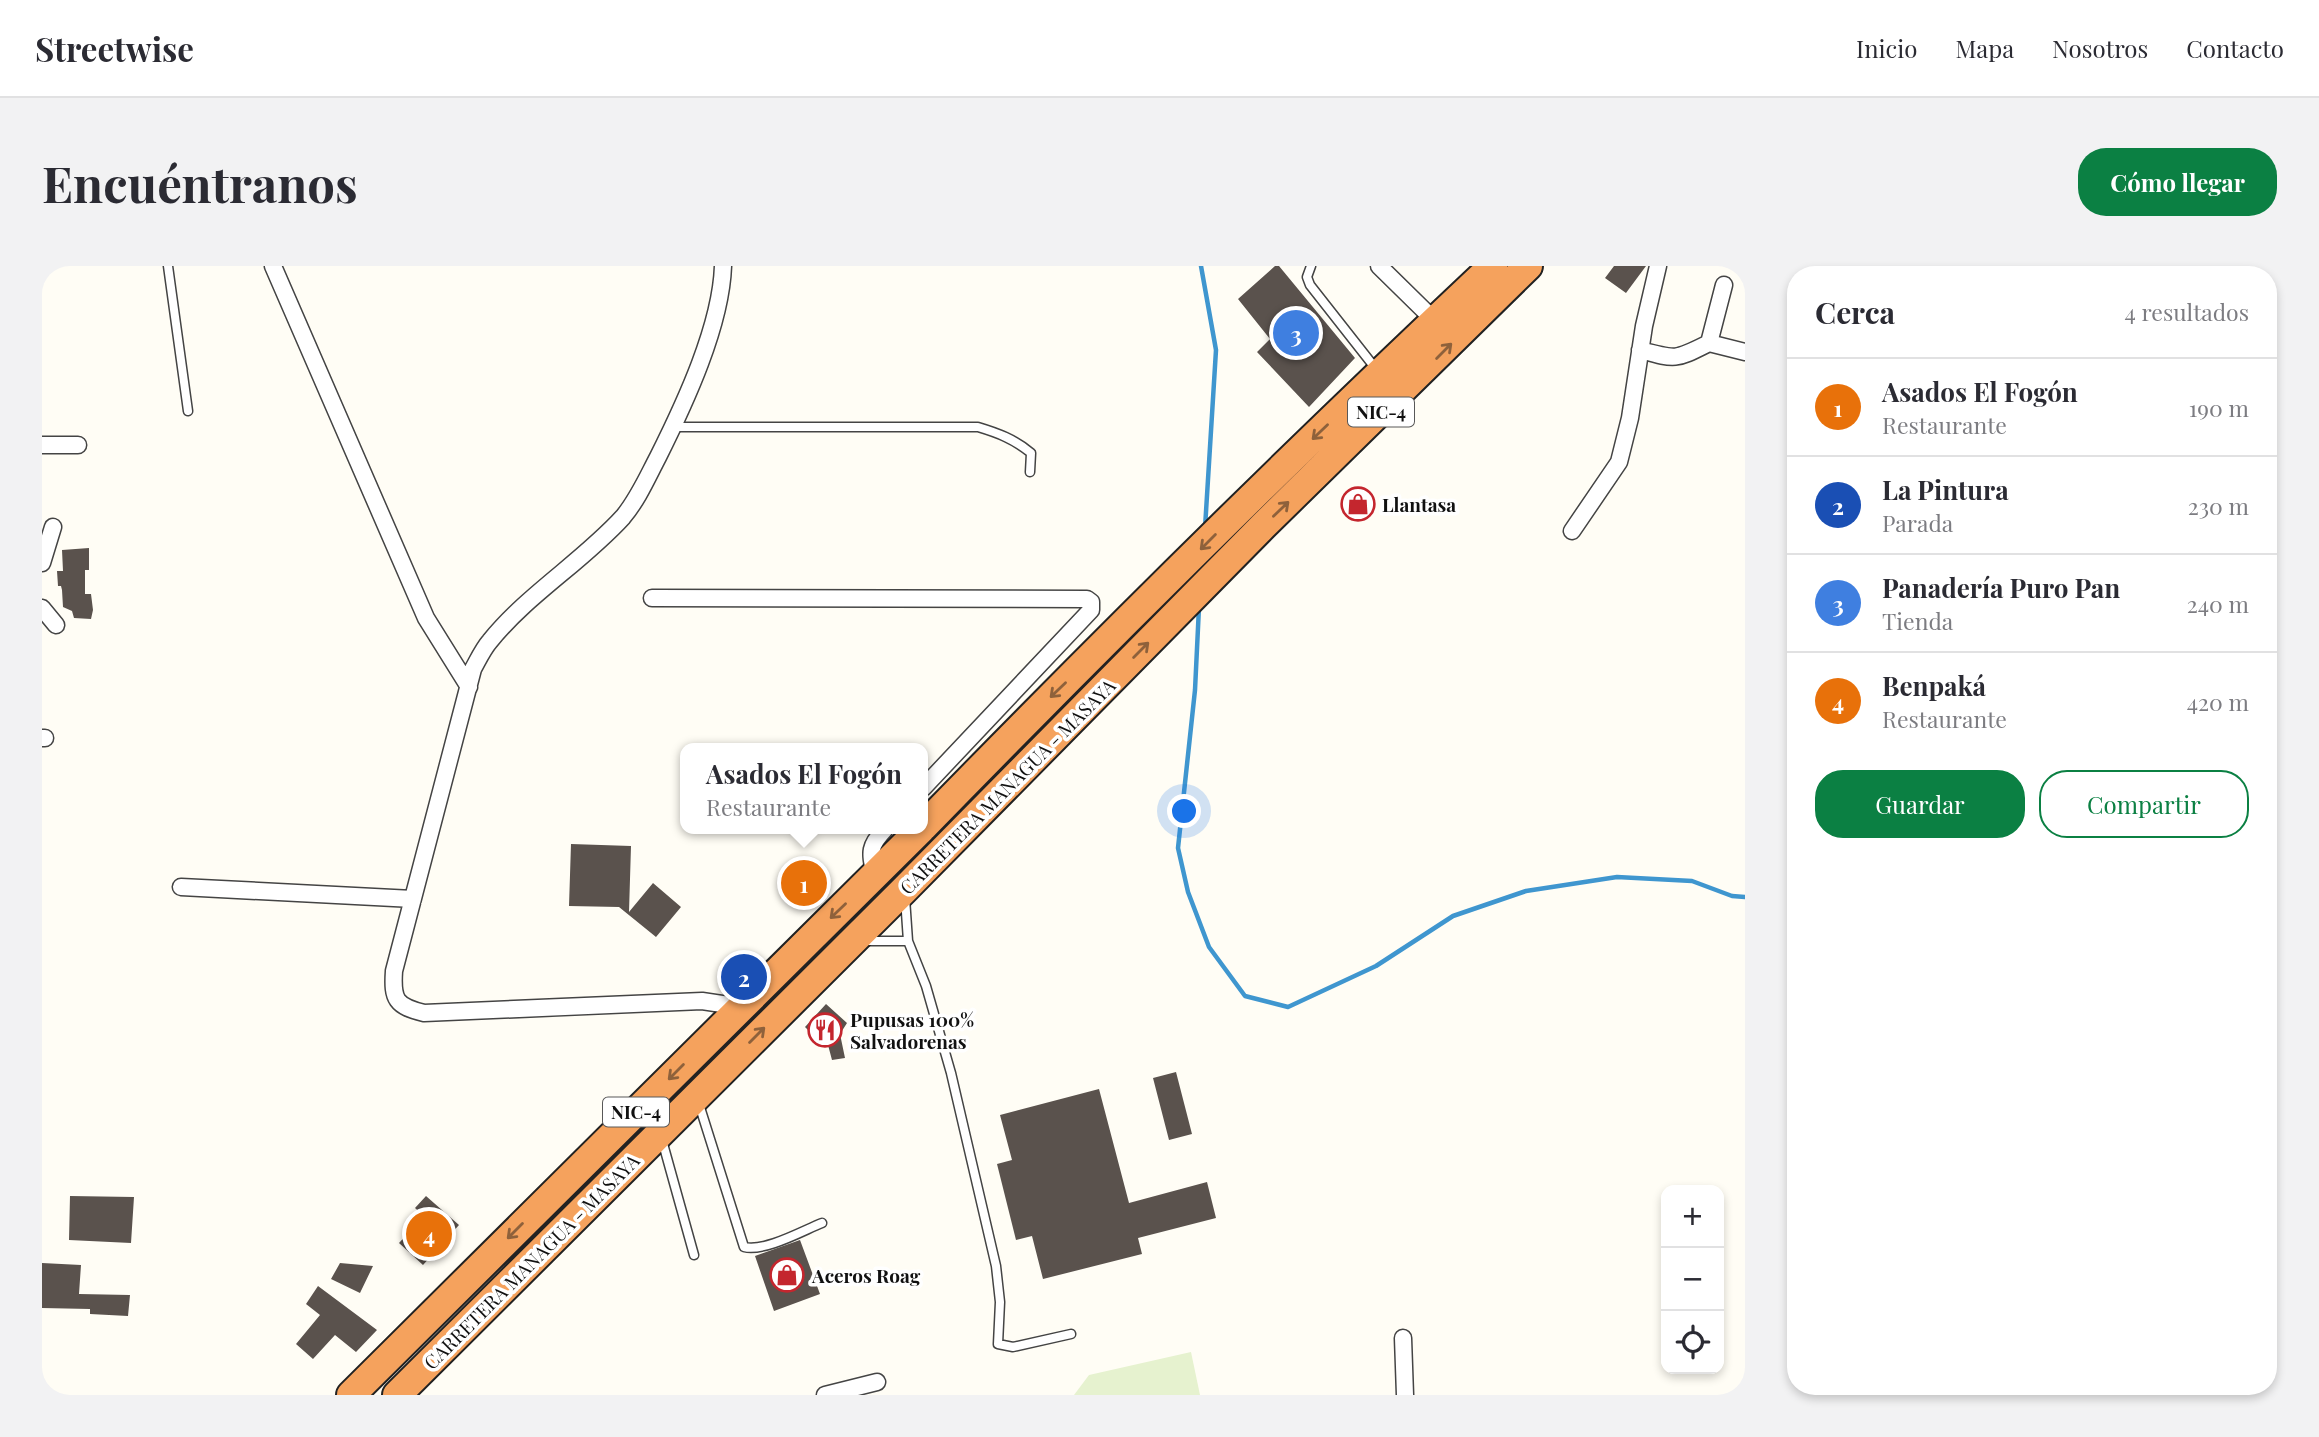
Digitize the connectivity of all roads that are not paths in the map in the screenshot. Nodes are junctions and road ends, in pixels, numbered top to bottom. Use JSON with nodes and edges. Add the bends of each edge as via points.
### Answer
{"nodes":[{"id":1,"x":168,"y":266,"type":"edge"},
{"id":2,"x":273,"y":266,"type":"edge"},
{"id":3,"x":723,"y":266,"type":"edge"},
{"id":4,"x":1311,"y":266,"type":"edge"},
{"id":5,"x":1379,"y":266,"type":"edge"},
{"id":6,"x":1493,"y":266,"type":"edge"},
{"id":7,"x":1528,"y":266,"type":"edge"},
{"id":8,"x":1658,"y":266,"type":"edge"},
{"id":9,"x":1724,"y":285,"type":"dead end"},
{"id":10,"x":1435,"y":321,"type":"junction"},
{"id":11,"x":1709,"y":342,"type":"junction"},
{"id":12,"x":1640,"y":349,"type":"junction"},
{"id":13,"x":1745,"y":352,"type":"edge"},
{"id":14,"x":1380,"y":374,"type":"junction"},
{"id":15,"x":188,"y":411,"type":"dead end"},
{"id":16,"x":673,"y":427,"type":"junction"},
{"id":17,"x":42,"y":445,"type":"edge"},
{"id":18,"x":78,"y":445,"type":"dead end"},
{"id":19,"x":1030,"y":472,"type":"dead end"},
{"id":20,"x":53,"y":527,"type":"dead end"},
{"id":21,"x":1572,"y":531,"type":"dead end"},
{"id":22,"x":42,"y":563,"type":"edge"},
{"id":23,"x":652,"y":598,"type":"dead end"},
{"id":24,"x":42,"y":608,"type":"edge"},
{"id":25,"x":56,"y":625,"type":"dead end"},
{"id":26,"x":468,"y":687,"type":"junction"},
{"id":27,"x":933,"y":797,"type":"edge"},
{"id":28,"x":928,"y":816,"type":"edge"},
{"id":29,"x":880,"y":834,"type":"edge"},
{"id":30,"x":916,"y":834,"type":"edge"},
{"id":31,"x":923,"y":834,"type":"edge"},
{"id":32,"x":875,"y":876,"type":"junction"},
{"id":33,"x":181,"y":887,"type":"dead end"},
{"id":34,"x":904,"y":890,"type":"junction"},
{"id":35,"x":413,"y":900,"type":"junction"},
{"id":36,"x":851,"y":941,"type":"junction"},
{"id":37,"x":908,"y":941,"type":"junction"},
{"id":38,"x":742,"y":1007,"type":"junction"},
{"id":39,"x":697,"y":1096,"type":"junction"},
{"id":40,"x":660,"y":1132,"type":"junction"},
{"id":41,"x":822,"y":1223,"type":"dead end"},
{"id":42,"x":694,"y":1255,"type":"dead end"},
{"id":43,"x":466,"y":1280,"type":"junction"},
{"id":44,"x":488,"y":1302,"type":"junction"},
{"id":45,"x":432,"y":1314,"type":"junction"},
{"id":46,"x":1071,"y":1334,"type":"dead end"},
{"id":47,"x":454,"y":1337,"type":"junction"},
{"id":48,"x":1403,"y":1338,"type":"dead end"},
{"id":49,"x":877,"y":1382,"type":"dead end"},
{"id":50,"x":351,"y":1395,"type":"edge"},
{"id":51,"x":397,"y":1395,"type":"edge"},
{"id":52,"x":825,"y":1395,"type":"edge"},
{"id":53,"x":1405,"y":1395,"type":"edge"}],
"edges":[{"from":1,"to":15,"type":"lane"},
{"from":2,"to":26,"type":"street","via":[[426,618]]},
{"from":3,"to":16,"type":"street","via":[[713,327]]},
{"from":4,"to":14,"type":"lane","via":[[1310,285]]},
{"from":5,"to":10,"type":"street"},
{"from":6,"to":10,"type":"highway","name":"CARRETERA MANAGUA - MASAYA","number":"NIC-4"},
{"from":34,"to":7,"type":"highway","name":"CARRETERA MANAGUA - MASAYA","number":"NIC-4","one_way":true},
{"from":8,"to":12,"type":"street"},
{"from":9,"to":11,"type":"street"},
{"from":10,"to":14,"type":"highway","name":"CARRETERA MANAGUA - MASAYA","number":"NIC-4"},
{"from":11,"to":12,"type":"street","via":[[1678,358]]},
{"from":11,"to":13,"type":"street"},
{"from":12,"to":21,"type":"street","via":[[1619,463]]},
{"from":14,"to":27,"type":"highway","name":"CARRETERA MANAGUA - MASAYA","number":"NIC-4","one_way":true,"via":[[1027,720]]},
{"from":16,"to":19,"type":"lane","via":[[978,427],[1031,453]]},
{"from":16,"to":26,"type":"street","via":[[622,518],[488,642]]},
{"from":17,"to":18,"type":"street"},
{"from":20,"to":22,"type":"street"},
{"from":23,"to":27,"type":"street","via":[[1091,602],[1091,610]]},
{"from":24,"to":25,"type":"street"},
{"from":26,"to":35,"type":"street"},
{"from":27,"to":28,"type":"highway"},
{"from":29,"to":32,"type":"street","via":[[870,852]]},
{"from":30,"to":32,"type":"highway","name":"CARRETERA MANAGUA - MASAYA","number":"NIC-4"},
{"from":31,"to":34,"type":"highway","via":[[899,866]]},
{"from":32,"to":38,"type":"highway","name":"CARRETERA MANAGUA - MASAYA","number":"NIC-4","one_way":true},
{"from":33,"to":35,"type":"street"},
{"from":34,"to":36,"type":"highway","name":"CARRETERA MANAGUA - MASAYA","number":"NIC-4"},
{"from":34,"to":37,"type":"lane"},
{"from":35,"to":38,"type":"street","via":[[393,990],[408,1009],[424,1013],[702,1001]]},
{"from":36,"to":37,"type":"lane"},
{"from":36,"to":38,"type":"highway","via":[[813,959],[775,999]]},
{"from":39,"to":36,"type":"highway","name":"CARRETERA MANAGUA - MASAYA","number":"NIC-4","one_way":true},
{"from":37,"to":46,"type":"lane","via":[[951,1073],[996,1266],[998,1345],[1013,1347]]},
{"from":38,"to":43,"type":"highway","name":"CARRETERA MANAGUA - MASAYA","number":"NIC-4","one_way":true},
{"from":39,"to":40,"type":"highway","name":"CARRETERA MANAGUA - MASAYA","number":"NIC-4"},
{"from":39,"to":41,"type":"lane","via":[[744,1247],[764,1246]]},
{"from":40,"to":42,"type":"lane"},
{"from":40,"to":44,"type":"highway","name":"CARRETERA MANAGUA - MASAYA","number":"NIC-4"},
{"from":43,"to":44,"type":"highway","via":[[464,1298],[480,1306]]},
{"from":43,"to":45,"type":"highway","name":"CARRETERA MANAGUA - MASAYA","number":"NIC-4"},
{"from":44,"to":47,"type":"highway","name":"CARRETERA MANAGUA - MASAYA","number":"NIC-4"},
{"from":45,"to":47,"type":"highway","via":[[451,1310],[459,1318],[460,1328]]},
{"from":45,"to":50,"type":"highway","name":"CARRETERA MANAGUA - MASAYA","number":"NIC-4"},
{"from":47,"to":51,"type":"highway","name":"CARRETERA MANAGUA - MASAYA","number":"NIC-4"},
{"from":48,"to":53,"type":"street"},
{"from":49,"to":52,"type":"street"}]}
